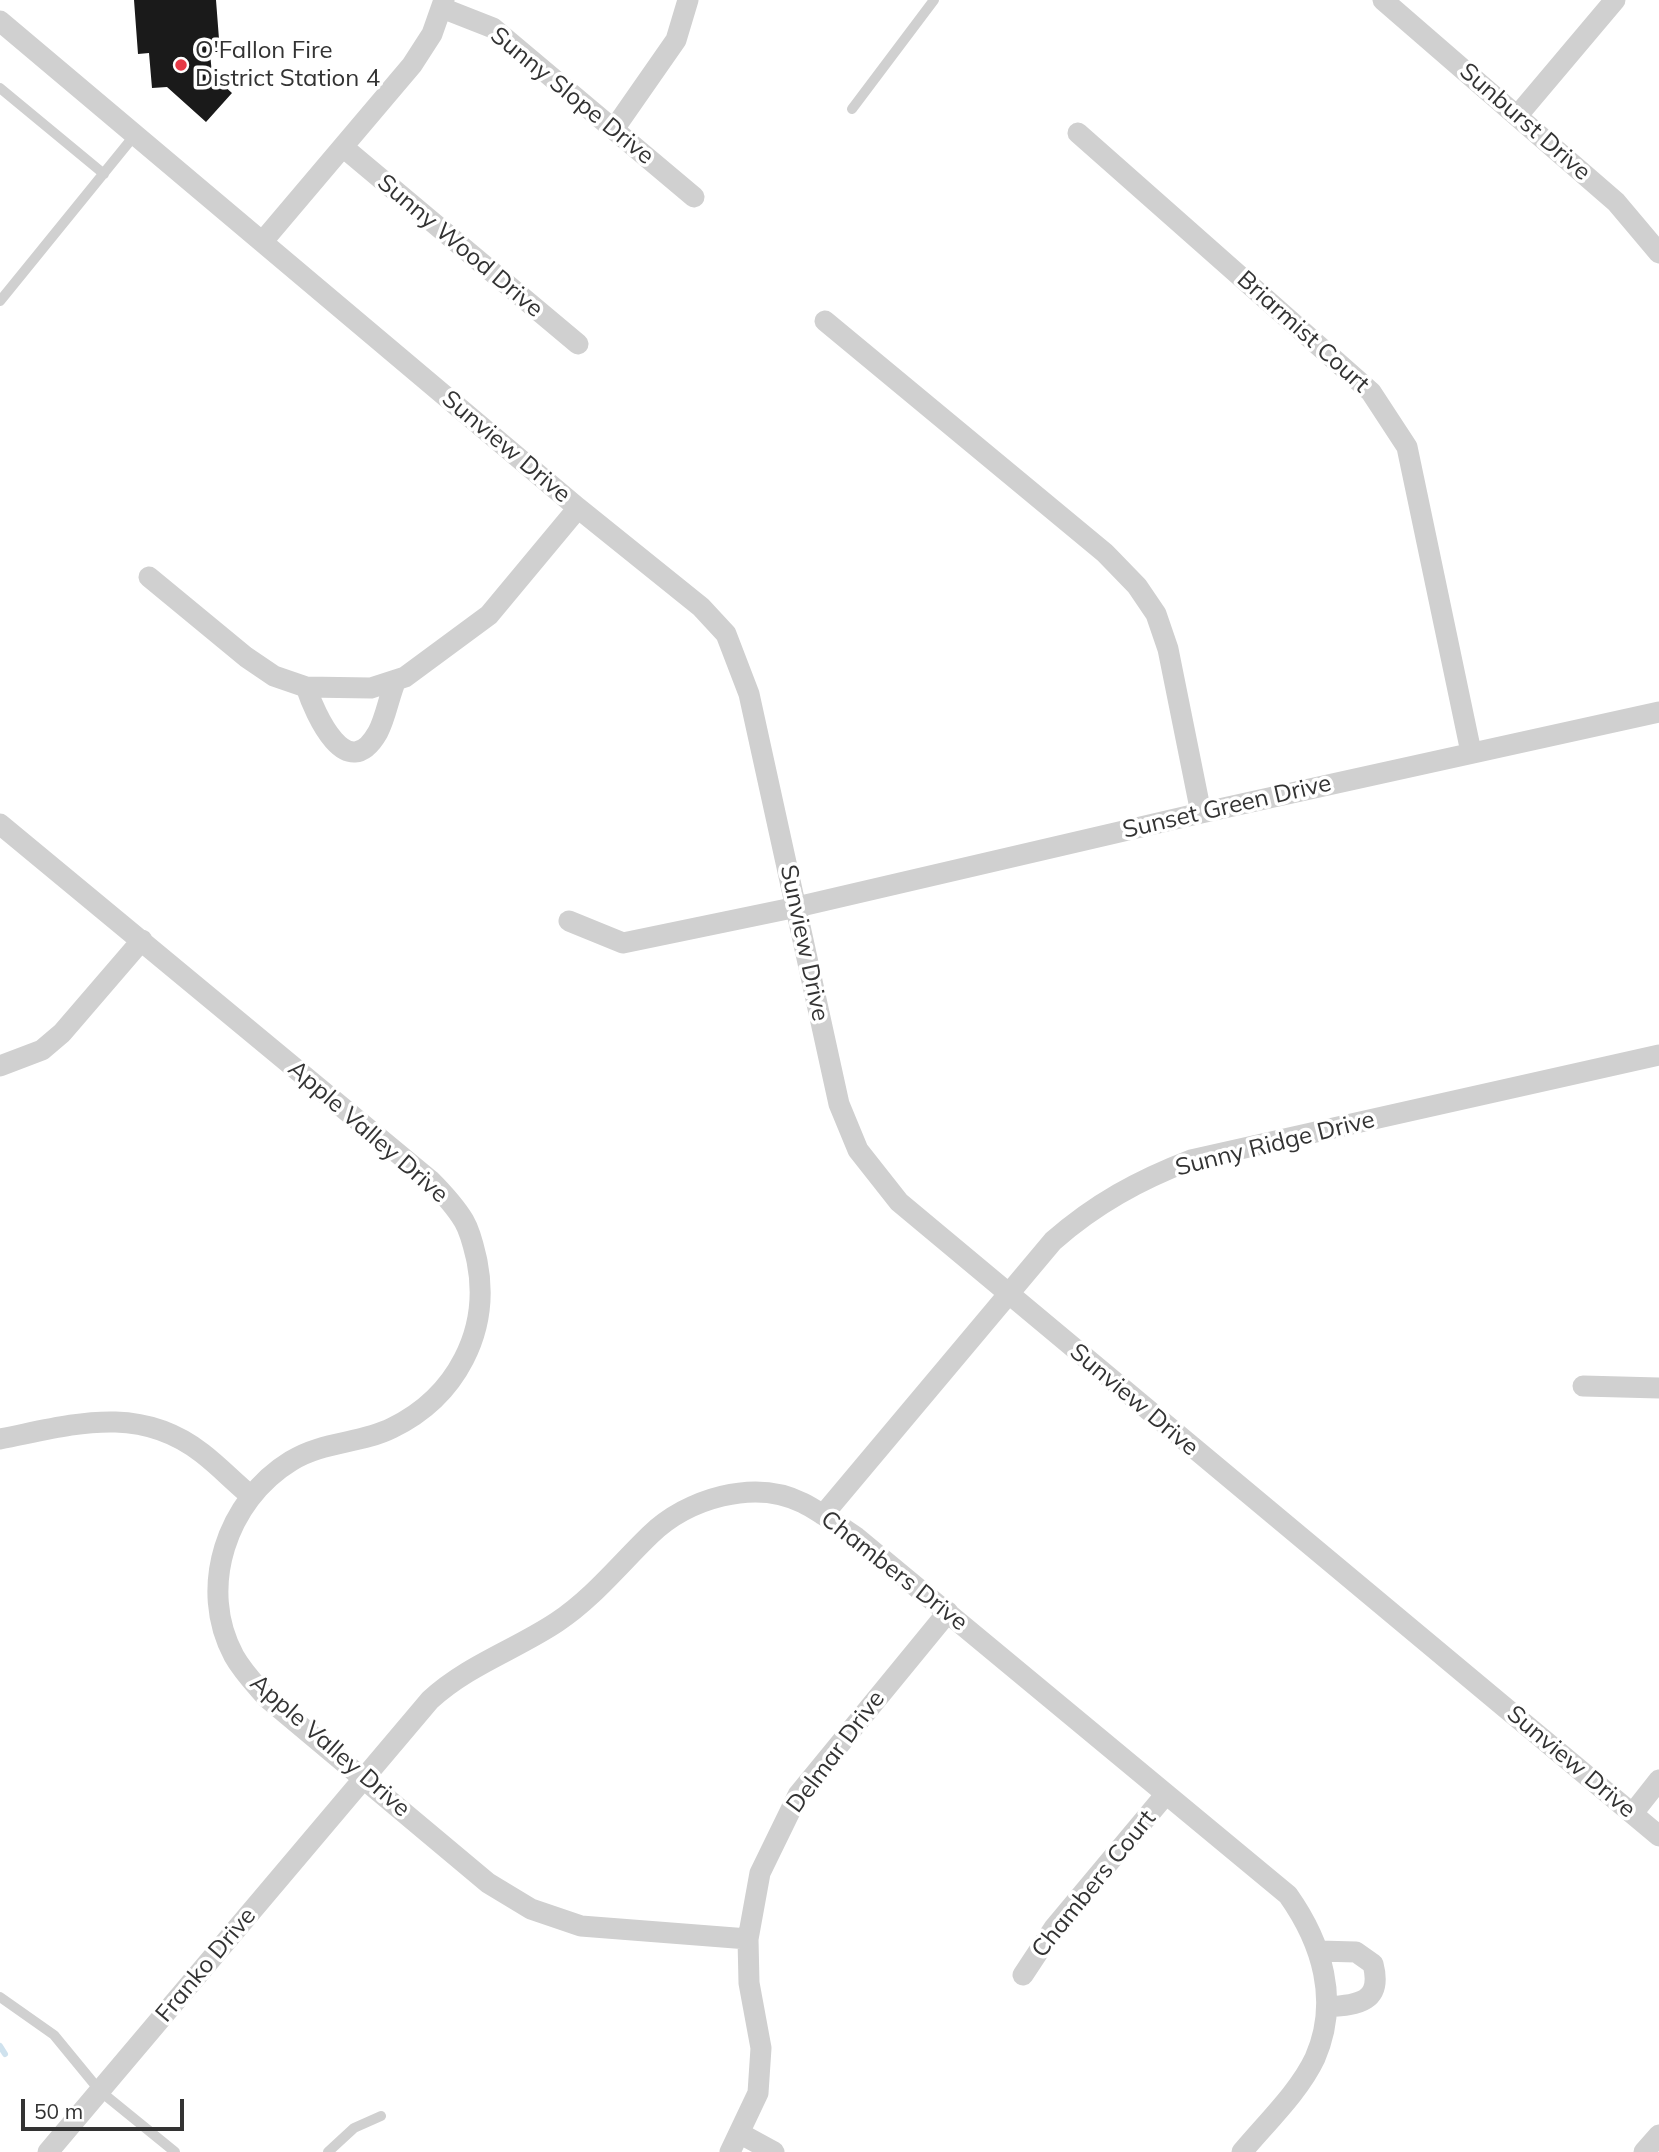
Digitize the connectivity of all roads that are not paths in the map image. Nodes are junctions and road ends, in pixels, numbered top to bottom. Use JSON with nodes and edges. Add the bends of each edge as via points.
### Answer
{"nodes":[{"id":1,"x":688,"y":0,"type":"edge"},
{"id":2,"x":934,"y":0,"type":"edge"},
{"id":3,"x":1383,"y":0,"type":"edge"},
{"id":4,"x":1615,"y":0,"type":"edge"},
{"id":5,"x":443,"y":4,"type":"edge"},
{"id":6,"x":0,"y":21,"type":"edge"},
{"id":7,"x":0,"y":88,"type":"edge"},
{"id":8,"x":852,"y":109,"type":"dead end"},
{"id":9,"x":1518,"y":115,"type":"junction"},
{"id":10,"x":614,"y":129,"type":"junction"},
{"id":11,"x":1078,"y":133,"type":"dead end"},
{"id":12,"x":134,"y":135,"type":"junction"},
{"id":13,"x":343,"y":147,"type":"junction"},
{"id":14,"x":104,"y":174,"type":"junction"},
{"id":15,"x":694,"y":197,"type":"dead end"},
{"id":16,"x":263,"y":241,"type":"junction"},
{"id":17,"x":1659,"y":253,"type":"edge"},
{"id":18,"x":0,"y":301,"type":"edge"},
{"id":19,"x":825,"y":321,"type":"dead end"},
{"id":20,"x":578,"y":344,"type":"dead end"},
{"id":21,"x":578,"y":508,"type":"junction"},
{"id":22,"x":149,"y":577,"type":"dead end"},
{"id":23,"x":396,"y":680,"type":"junction"},
{"id":24,"x":306,"y":687,"type":"junction"},
{"id":25,"x":1659,"y":712,"type":"edge"},
{"id":26,"x":1471,"y":752,"type":"junction"},
{"id":27,"x":1201,"y":813,"type":"junction"},
{"id":28,"x":0,"y":824,"type":"edge"},
{"id":29,"x":797,"y":907,"type":"junction"},
{"id":30,"x":569,"y":921,"type":"dead end"},
{"id":31,"x":142,"y":940,"type":"junction"},
{"id":32,"x":1659,"y":1055,"type":"edge"},
{"id":33,"x":0,"y":1066,"type":"edge"},
{"id":34,"x":1007,"y":1294,"type":"junction"},
{"id":35,"x":1583,"y":1386,"type":"dead end"},
{"id":36,"x":1659,"y":1388,"type":"edge"},
{"id":37,"x":0,"y":1439,"type":"edge"},
{"id":38,"x":251,"y":1496,"type":"junction"},
{"id":39,"x":822,"y":1515,"type":"junction"},
{"id":40,"x":948,"y":1612,"type":"junction"},
{"id":41,"x":364,"y":1777,"type":"junction"},
{"id":42,"x":1659,"y":1780,"type":"edge"},
{"id":43,"x":1166,"y":1794,"type":"junction"},
{"id":44,"x":1633,"y":1813,"type":"junction"},
{"id":45,"x":1659,"y":1836,"type":"edge"},
{"id":46,"x":748,"y":1939,"type":"junction"},
{"id":47,"x":1319,"y":1951,"type":"junction"},
{"id":48,"x":1023,"y":1975,"type":"dead end"},
{"id":49,"x":0,"y":1997,"type":"edge"},
{"id":50,"x":1328,"y":2007,"type":"junction"},
{"id":51,"x":100,"y":2091,"type":"junction"},
{"id":52,"x":381,"y":2116,"type":"dead end"},
{"id":53,"x":1659,"y":2134,"type":"edge"},
{"id":54,"x":736,"y":2143,"type":"edge"},
{"id":55,"x":48,"y":2152,"type":"edge"},
{"id":56,"x":175,"y":2152,"type":"edge"},
{"id":57,"x":328,"y":2152,"type":"edge"},
{"id":58,"x":774,"y":2152,"type":"edge"},
{"id":59,"x":1242,"y":2152,"type":"edge"},
{"id":60,"x":1644,"y":2152,"type":"edge"}],
"edges":[{"from":1,"to":10,"type":"street","via":[[676,40]]},
{"from":2,"to":8,"type":"lane"},
{"from":3,"to":9,"type":"street","name":"Sunburst Drive"},
{"from":4,"to":9,"type":"street"},
{"from":5,"to":10,"type":"street","name":"Sunny Slope Drive","via":[[493,28]]},
{"from":5,"to":13,"type":"street","via":[[432,34],[412,65]]},
{"from":6,"to":12,"type":"street","name":"Sunview Drive"},
{"from":7,"to":14,"type":"lane"},
{"from":9,"to":17,"type":"street","name":"Sunburst Drive","via":[[1616,201]]},
{"from":10,"to":15,"type":"street","name":"Sunny Slope Drive"},
{"from":11,"to":26,"type":"street","name":"Briarmist Court","via":[[1371,392],[1407,447]]},
{"from":12,"to":14,"type":"lane"},
{"from":12,"to":16,"type":"street","name":"Sunview Drive"},
{"from":13,"to":16,"type":"street"},
{"from":13,"to":20,"type":"street","name":"Sunny Wood Drive"},
{"from":14,"to":18,"type":"lane"},
{"from":16,"to":21,"type":"street","name":"Sunview Drive"},
{"from":19,"to":27,"type":"street","via":[[1105,553],[1137,586],[1156,614],[1168,649]]},
{"from":21,"to":23,"type":"street","via":[[489,615]]},
{"from":21,"to":29,"type":"street","name":"Sunview Drive","via":[[701,607],[726,634],[749,694]]},
{"from":22,"to":24,"type":"street","via":[[246,657],[274,676]]},
{"from":23,"to":24,"type":"street","via":[[371,688]]},
{"from":23,"to":24,"type":"street","via":[[379,730],[367,747],[351,751],[327,734]]},
{"from":25,"to":26,"type":"street","name":"Sunset Green Drive"},
{"from":26,"to":27,"type":"street","name":"Sunset Green Drive"},
{"from":27,"to":29,"type":"street","name":"Sunset Green Drive"},
{"from":28,"to":31,"type":"street","name":"Apple Valley Drive"},
{"from":29,"to":30,"type":"street","name":"Sunset Green Drive","via":[[623,943]]},
{"from":29,"to":34,"type":"street","name":"Sunview Drive","via":[[839,1104],[858,1150],[899,1202]]},
{"from":31,"to":33,"type":"street","via":[[62,1033],[41,1050]]},
{"from":31,"to":38,"type":"street","name":"Apple Valley Drive","via":[[430,1180],[465,1222],[481,1283],[474,1336],[462,1365],[437,1397],[390,1429],[309,1451],[289,1462]]},
{"from":32,"to":34,"type":"street","name":"Sunny Ridge Drive","via":[[1191,1160],[1141,1180],[1077,1219]]},
{"from":34,"to":39,"type":"street","name":"Sunny Ridge Drive"},
{"from":34,"to":44,"type":"street","name":"Sunview Drive"},
{"from":35,"to":36,"type":"street"},
{"from":37,"to":38,"type":"street","via":[[88,1422],[144,1424],[200,1452]]},
{"from":38,"to":41,"type":"street","name":"Apple Valley Drive","via":[[227,1537],[220,1563],[220,1613],[225,1634],[246,1675],[267,1698]]},
{"from":39,"to":40,"type":"street","name":"Chambers Drive","via":[[867,1545]]},
{"from":39,"to":41,"type":"street","name":"Chambers Drive","via":[[801,1502],[747,1493],[717,1497],[670,1517],[612,1577],[557,1622],[450,1682]]},
{"from":40,"to":43,"type":"street","name":"Chambers Drive"},
{"from":40,"to":46,"type":"street","name":"Delmar Drive","via":[[798,1795],[760,1873]]},
{"from":41,"to":46,"type":"street","name":"Apple Valley Drive","via":[[488,1883],[531,1909],[581,1926]]},
{"from":41,"to":51,"type":"street","name":"Franko Drive"},
{"from":42,"to":44,"type":"street"},
{"from":43,"to":47,"type":"street","name":"Chambers Drive","via":[[1288,1895]]},
{"from":43,"to":48,"type":"street","name":"Chambers Court","via":[[1054,1928]]},
{"from":44,"to":45,"type":"street","name":"Sunview Drive"},
{"from":46,"to":54,"type":"street","name":"Delmar Drive","via":[[749,1983],[761,2048],[758,2094]]},
{"from":47,"to":50,"type":"street","name":"Chambers Drive"},
{"from":47,"to":50,"type":"street","via":[[1356,1952],[1373,1964],[1376,1976],[1369,1997],[1359,2005]]},
{"from":49,"to":51,"type":"lane","via":[[54,2035]]},
{"from":50,"to":59,"type":"street","name":"Chambers Drive","via":[[1309,2068]]},
{"from":51,"to":55,"type":"street","name":"Franko Drive"},
{"from":51,"to":56,"type":"lane"},
{"from":52,"to":57,"type":"lane","via":[[354,2127]]},
{"from":53,"to":60,"type":"street"},
{"from":54,"to":58,"type":"street"}]}
